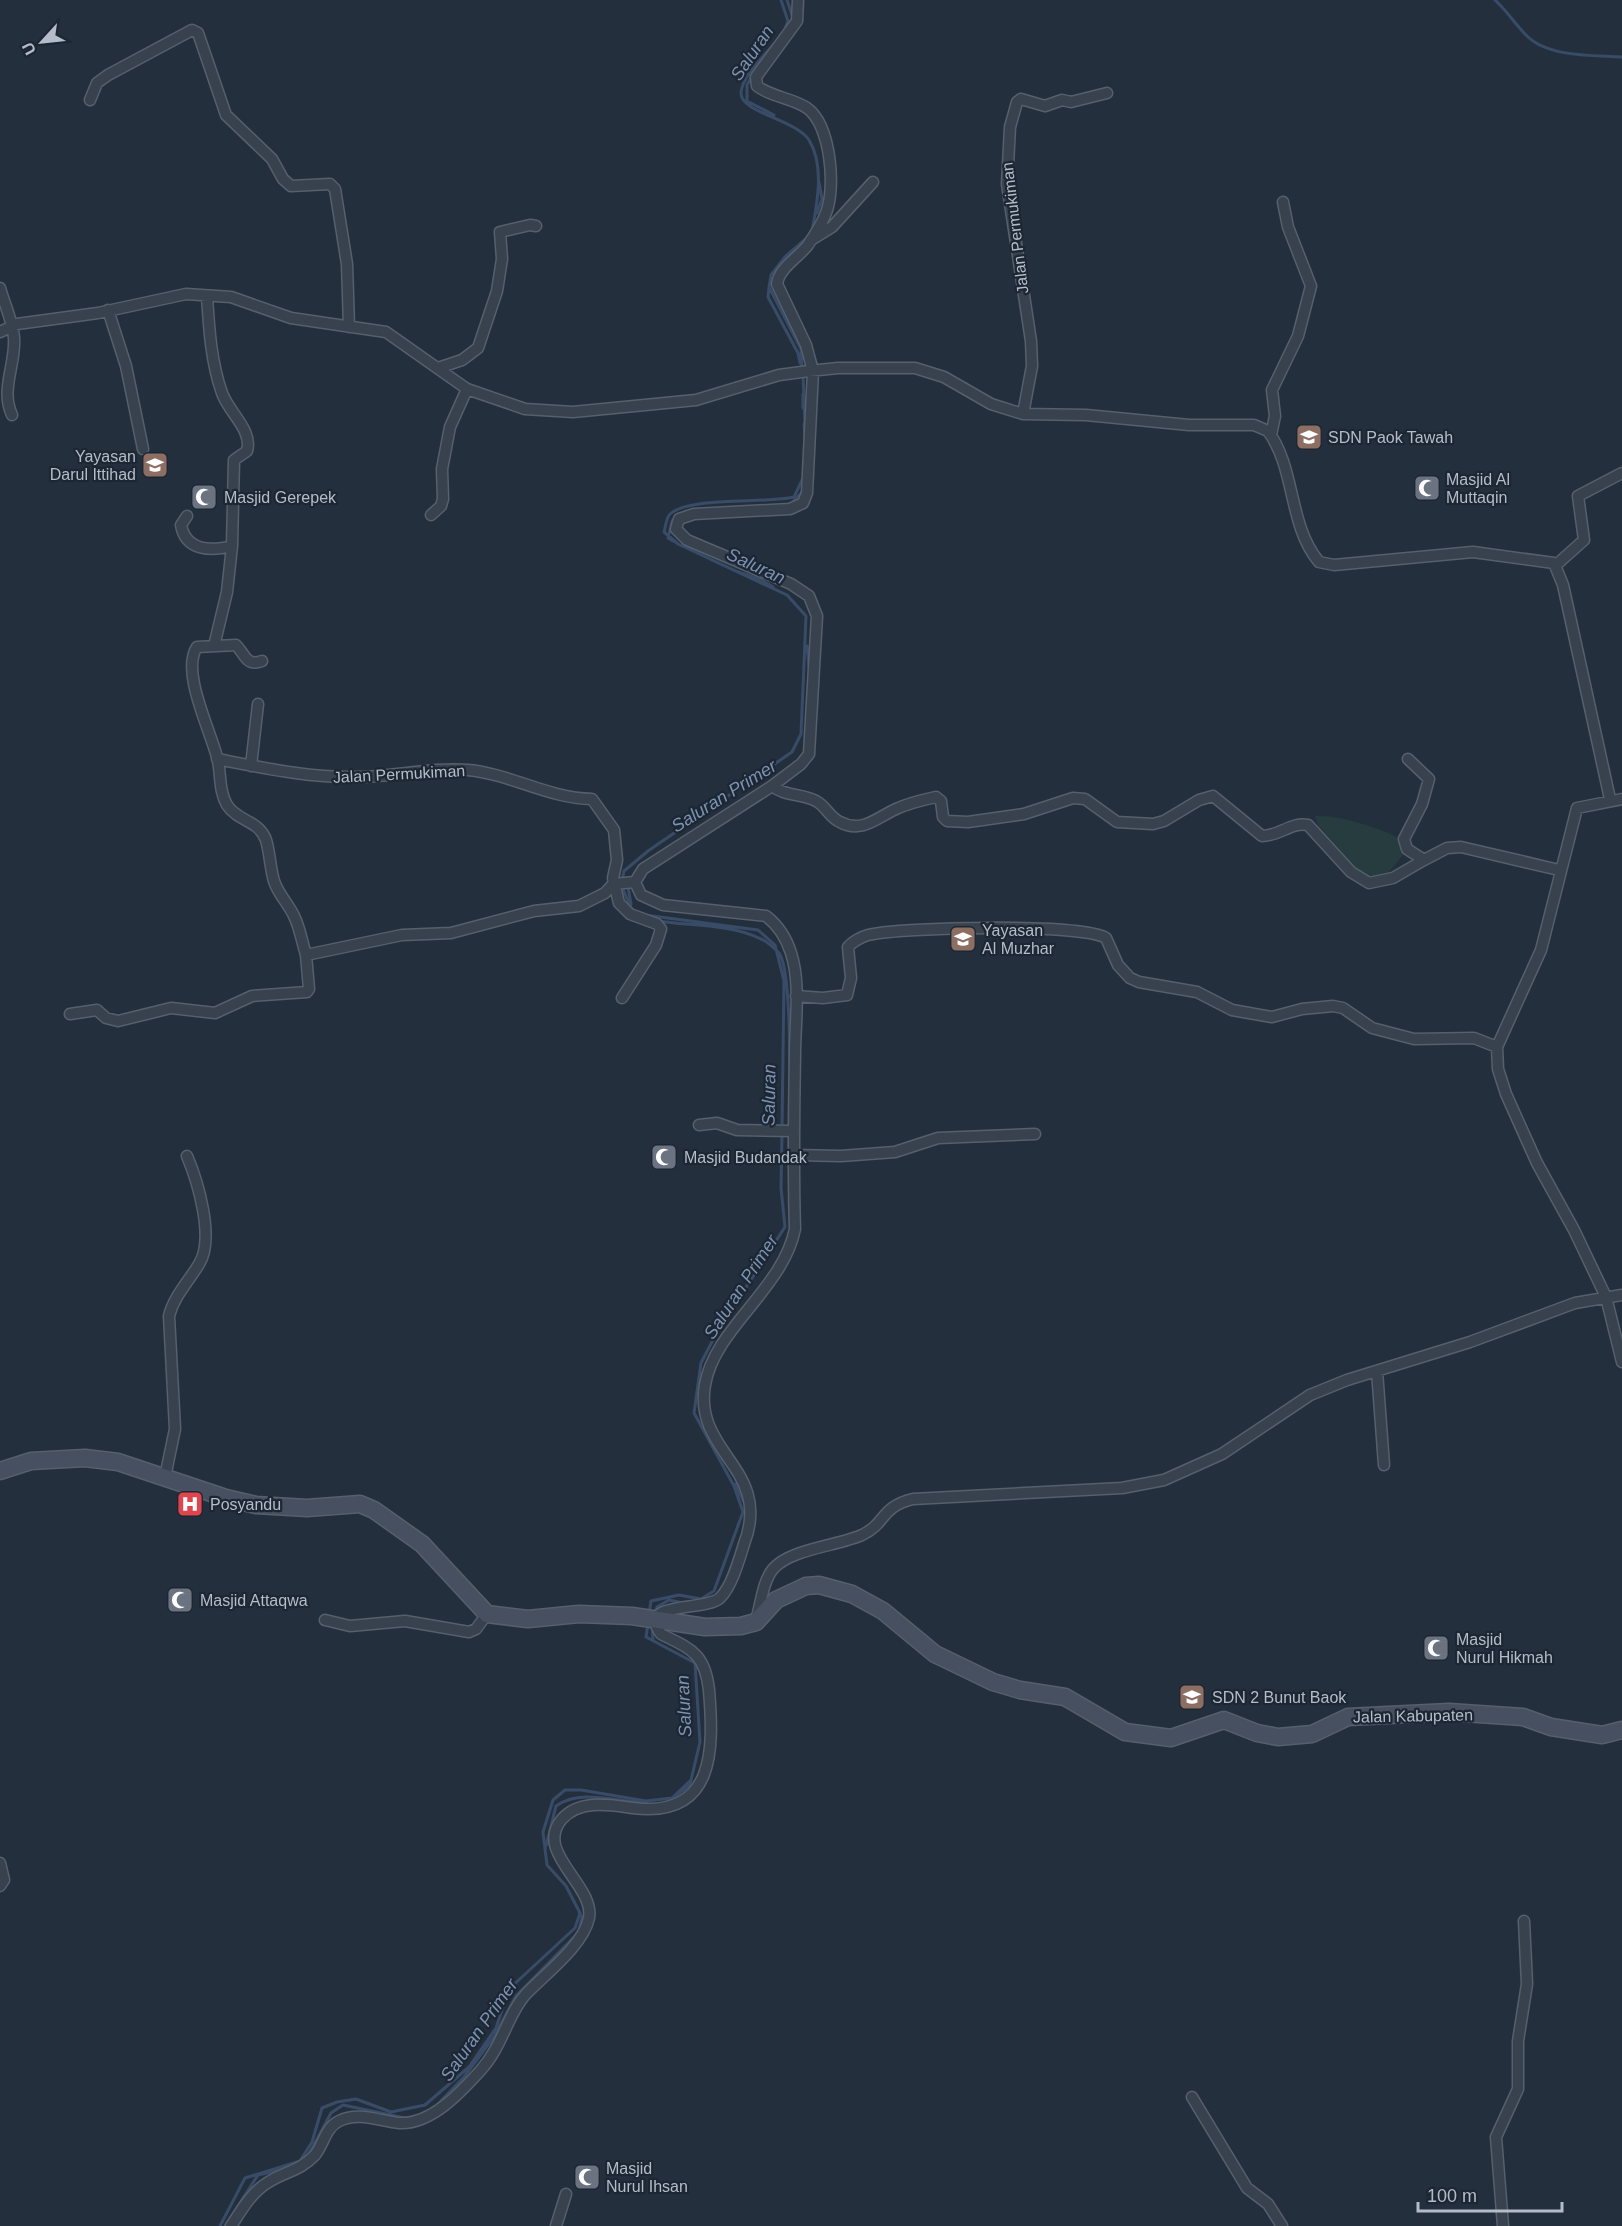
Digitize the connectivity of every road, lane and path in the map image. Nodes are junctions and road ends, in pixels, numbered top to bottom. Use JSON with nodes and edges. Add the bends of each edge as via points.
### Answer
{"nodes":[{"id":1,"x":798,"y":0,"type":"edge"},
{"id":2,"x":1107,"y":93,"type":"dead end"},
{"id":3,"x":90,"y":100,"type":"dead end"},
{"id":4,"x":873,"y":182,"type":"dead end"},
{"id":5,"x":1283,"y":202,"type":"dead end"},
{"id":6,"x":536,"y":226,"type":"dead end"},
{"id":7,"x":811,"y":240,"type":"junction"},
{"id":8,"x":0,"y":288,"type":"edge"},
{"id":9,"x":207,"y":296,"type":"junction"},
{"id":10,"x":108,"y":310,"type":"junction"},
{"id":11,"x":349,"y":327,"type":"junction"},
{"id":12,"x":5,"y":330,"type":"edge"},
{"id":13,"x":438,"y":368,"type":"junction"},
{"id":14,"x":811,"y":371,"type":"junction"},
{"id":15,"x":467,"y":389,"type":"junction"},
{"id":16,"x":1023,"y":414,"type":"junction"},
{"id":17,"x":12,"y":415,"type":"dead end"},
{"id":18,"x":1271,"y":435,"type":"junction"},
{"id":19,"x":143,"y":449,"type":"dead end"},
{"id":20,"x":1622,"y":473,"type":"edge"},
{"id":21,"x":431,"y":515,"type":"dead end"},
{"id":22,"x":187,"y":516,"type":"dead end"},
{"id":23,"x":232,"y":546,"type":"junction"},
{"id":24,"x":1556,"y":566,"type":"junction"},
{"id":25,"x":214,"y":646,"type":"junction"},
{"id":26,"x":262,"y":661,"type":"dead end"},
{"id":27,"x":258,"y":704,"type":"dead end"},
{"id":28,"x":218,"y":759,"type":"junction"},
{"id":29,"x":1408,"y":759,"type":"dead end"},
{"id":30,"x":251,"y":766,"type":"junction"},
{"id":31,"x":772,"y":786,"type":"junction"},
{"id":32,"x":1610,"y":799,"type":"junction"},
{"id":33,"x":1622,"y":799,"type":"edge"},
{"id":34,"x":1424,"y":860,"type":"junction"},
{"id":35,"x":1559,"y":870,"type":"junction"},
{"id":36,"x":633,"y":882,"type":"junction"},
{"id":37,"x":616,"y":884,"type":"junction"},
{"id":38,"x":306,"y":955,"type":"junction"},
{"id":39,"x":796,"y":996,"type":"junction"},
{"id":40,"x":622,"y":998,"type":"dead end"},
{"id":41,"x":70,"y":1014,"type":"dead end"},
{"id":42,"x":1497,"y":1047,"type":"junction"},
{"id":43,"x":699,"y":1125,"type":"dead end"},
{"id":44,"x":786,"y":1131,"type":"junction"},
{"id":45,"x":1035,"y":1134,"type":"dead end"},
{"id":46,"x":794,"y":1155,"type":"junction"},
{"id":47,"x":187,"y":1156,"type":"dead end"},
{"id":48,"x":1622,"y":1295,"type":"edge"},
{"id":49,"x":1606,"y":1297,"type":"junction"},
{"id":50,"x":1622,"y":1362,"type":"edge"},
{"id":51,"x":1377,"y":1371,"type":"junction"},
{"id":52,"x":1384,"y":1465,"type":"dead end"},
{"id":53,"x":0,"y":1471,"type":"edge"},
{"id":54,"x":165,"y":1477,"type":"junction"},
{"id":55,"x":487,"y":1614,"type":"junction"},
{"id":56,"x":325,"y":1620,"type":"dead end"},
{"id":57,"x":655,"y":1620,"type":"junction"},
{"id":58,"x":756,"y":1622,"type":"junction"},
{"id":59,"x":1622,"y":1730,"type":"edge"},
{"id":60,"x":0,"y":1863,"type":"edge"},
{"id":61,"x":0,"y":1886,"type":"edge"},
{"id":62,"x":1524,"y":1921,"type":"dead end"},
{"id":63,"x":1192,"y":2097,"type":"dead end"},
{"id":64,"x":566,"y":2194,"type":"dead end"},
{"id":65,"x":231,"y":2226,"type":"edge"},
{"id":66,"x":556,"y":2226,"type":"edge"},
{"id":67,"x":1282,"y":2226,"type":"edge"},
{"id":68,"x":1503,"y":2226,"type":"edge"}],
"edges":[{"from":1,"to":7,"type":"street","via":[[797,21],[756,77],[757,86],[764,91],[808,109],[824,136],[830,159],[829,195],[826,212]]},
{"from":2,"to":16,"type":"street","name":"Jalan Permukiman","via":[[1045,106],[1021,99],[1010,128],[1007,184],[1032,366]]},
{"from":3,"to":11,"type":"street","via":[[98,83],[108,75],[179,36],[192,30],[198,33],[232,123],[257,142],[291,186],[330,184],[335,189],[347,264]]},
{"from":4,"to":7,"type":"street","via":[[832,227]]},
{"from":5,"to":18,"type":"street","via":[[1288,227],[1311,286],[1298,336],[1272,390],[1275,416]]},
{"from":6,"to":13,"type":"street","via":[[500,232],[502,259],[497,291],[478,348],[462,360]]},
{"from":7,"to":14,"type":"street","via":[[778,275],[777,284],[806,345]]},
{"from":8,"to":12,"type":"street"},
{"from":9,"to":10,"type":"street","via":[[186,294]]},
{"from":9,"to":11,"type":"street","via":[[231,297],[291,318]]},
{"from":9,"to":23,"type":"street","via":[[211,348],[222,394],[249,439],[247,451],[234,460]]},
{"from":10,"to":12,"type":"street"},
{"from":10,"to":19,"type":"street","via":[[126,366]]},
{"from":11,"to":13,"type":"street","via":[[386,332]]},
{"from":12,"to":17,"type":"street","via":[[14,335],[4,394]]},
{"from":13,"to":15,"type":"street"},
{"from":14,"to":15,"type":"street","via":[[779,375],[696,400],[573,412],[525,409]]},
{"from":14,"to":16,"type":"street","via":[[915,368],[944,377],[991,404]]},
{"from":14,"to":31,"type":"street","via":[[807,493],[803,503],[790,509],[694,514],[678,519],[676,526],[687,540],[791,584],[808,596],[818,615],[809,754]]},
{"from":15,"to":21,"type":"street","via":[[450,427],[442,469],[443,499]]},
{"from":16,"to":18,"type":"street","via":[[1254,426]]},
{"from":18,"to":24,"type":"street","via":[[1305,538],[1319,562],[1334,565],[1473,552],[1548,561]]},
{"from":20,"to":24,"type":"street","via":[[1578,496],[1584,540]]},
{"from":22,"to":23,"type":"street","via":[[182,531],[200,548],[210,551]]},
{"from":23,"to":25,"type":"street","via":[[227,592]]},
{"from":24,"to":32,"type":"street","via":[[1581,660]]},
{"from":25,"to":26,"type":"street","via":[[236,645],[246,660]]},
{"from":25,"to":28,"type":"street","via":[[195,648],[193,669],[194,687]]},
{"from":27,"to":30,"type":"street"},
{"from":28,"to":30,"type":"street","name":"Jalan Permukiman"},
{"from":28,"to":38,"type":"street","via":[[220,787],[226,802],[236,815],[257,825],[266,841],[275,883],[295,917]]},
{"from":29,"to":34,"type":"street","via":[[1429,779],[1404,842],[1406,848]]},
{"from":30,"to":37,"type":"street","name":"Jalan Permukiman","via":[[315,777],[471,770],[512,778],[540,790],[592,799],[615,830]]},
{"from":31,"to":34,"type":"street","via":[[781,793],[814,799],[841,823],[862,826],[908,804],[936,797],[947,821],[1024,814],[1073,798],[1085,799],[1117,822],[1153,824],[1213,796],[1262,836],[1308,825],[1351,872],[1369,883],[1393,878]]},
{"from":31,"to":36,"type":"street","via":[[643,869]]},
{"from":32,"to":33,"type":"street"},
{"from":32,"to":35,"type":"street","via":[[1576,808]]},
{"from":34,"to":35,"type":"street","via":[[1453,847]]},
{"from":35,"to":42,"type":"street","via":[[1542,950]]},
{"from":36,"to":37,"type":"street"},
{"from":36,"to":39,"type":"street","via":[[641,895],[663,905],[766,916],[778,926],[792,955]]},
{"from":37,"to":38,"type":"street","via":[[579,906],[534,911],[452,933],[402,935]]},
{"from":37,"to":40,"type":"street","via":[[616,897],[624,909],[661,929],[656,945]]},
{"from":38,"to":41,"type":"street","via":[[307,992],[252,996],[215,1013],[171,1008],[118,1021],[97,1010]]},
{"from":39,"to":42,"type":"street","via":[[847,995],[851,978],[849,945],[865,936],[928,929],[1088,932],[1106,938],[1118,965],[1130,978],[1197,992],[1232,1010],[1272,1017],[1333,1006],[1343,1008],[1372,1028],[1414,1039],[1473,1038]]},
{"from":39,"to":44,"type":"street"},
{"from":42,"to":49,"type":"street","via":[[1498,1069],[1506,1094]]},
{"from":43,"to":44,"type":"street","via":[[717,1123],[737,1130]]},
{"from":44,"to":46,"type":"street"},
{"from":45,"to":46,"type":"street","via":[[938,1138],[895,1152]]},
{"from":46,"to":57,"type":"street","via":[[793,1241],[771,1281],[719,1351],[705,1384],[704,1409],[711,1432],[744,1481],[752,1511],[750,1530],[719,1598],[705,1605],[667,1608]]},
{"from":47,"to":54,"type":"street","via":[[196,1178],[205,1244],[201,1262],[172,1304],[169,1316],[175,1429]]},
{"from":48,"to":49,"type":"street"},
{"from":49,"to":50,"type":"street"},
{"from":49,"to":51,"type":"street"},
{"from":51,"to":52,"type":"street"},
{"from":51,"to":58,"type":"street","via":[[1310,1395],[1222,1454],[1164,1480],[1122,1488],[896,1503],[877,1525],[863,1534],[784,1559],[766,1582]]},
{"from":53,"to":54,"type":"street","via":[[31,1461],[85,1458],[118,1462]]},
{"from":54,"to":55,"type":"street","via":[[256,1505],[307,1508],[360,1504],[422,1544]]},
{"from":55,"to":56,"type":"street","via":[[469,1632],[405,1621],[350,1626]]},
{"from":55,"to":57,"type":"street","via":[[528,1619],[579,1614]]},
{"from":57,"to":58,"type":"street","via":[[713,1627]]},
{"from":57,"to":65,"type":"street","via":[[661,1634],[697,1654],[705,1669],[710,1756],[706,1775],[697,1789],[678,1803],[664,1807],[592,1806],[574,1810],[562,1819],[556,1829],[555,1844],[588,1905],[589,1916],[565,1957],[519,2003],[492,2057],[431,2115],[416,2122],[367,2117],[338,2121],[326,2132],[318,2151],[303,2168],[268,2181]]},
{"from":58,"to":59,"type":"street","name":"Jalan Kabupaten","via":[[776,1600],[806,1586],[819,1585],[852,1594],[883,1611],[935,1654],[993,1682],[1065,1697],[1125,1732],[1156,1738],[1171,1738],[1224,1720],[1278,1737],[1312,1734],[1348,1717],[1449,1712],[1523,1717],[1551,1727],[1602,1735]]},
{"from":60,"to":61,"type":"street","via":[[4,1880]]},
{"from":62,"to":68,"type":"street","via":[[1527,1984],[1518,2041],[1518,2089],[1496,2137]]},
{"from":63,"to":67,"type":"street","via":[[1247,2188],[1268,2204]]},
{"from":64,"to":66,"type":"street"}]}
